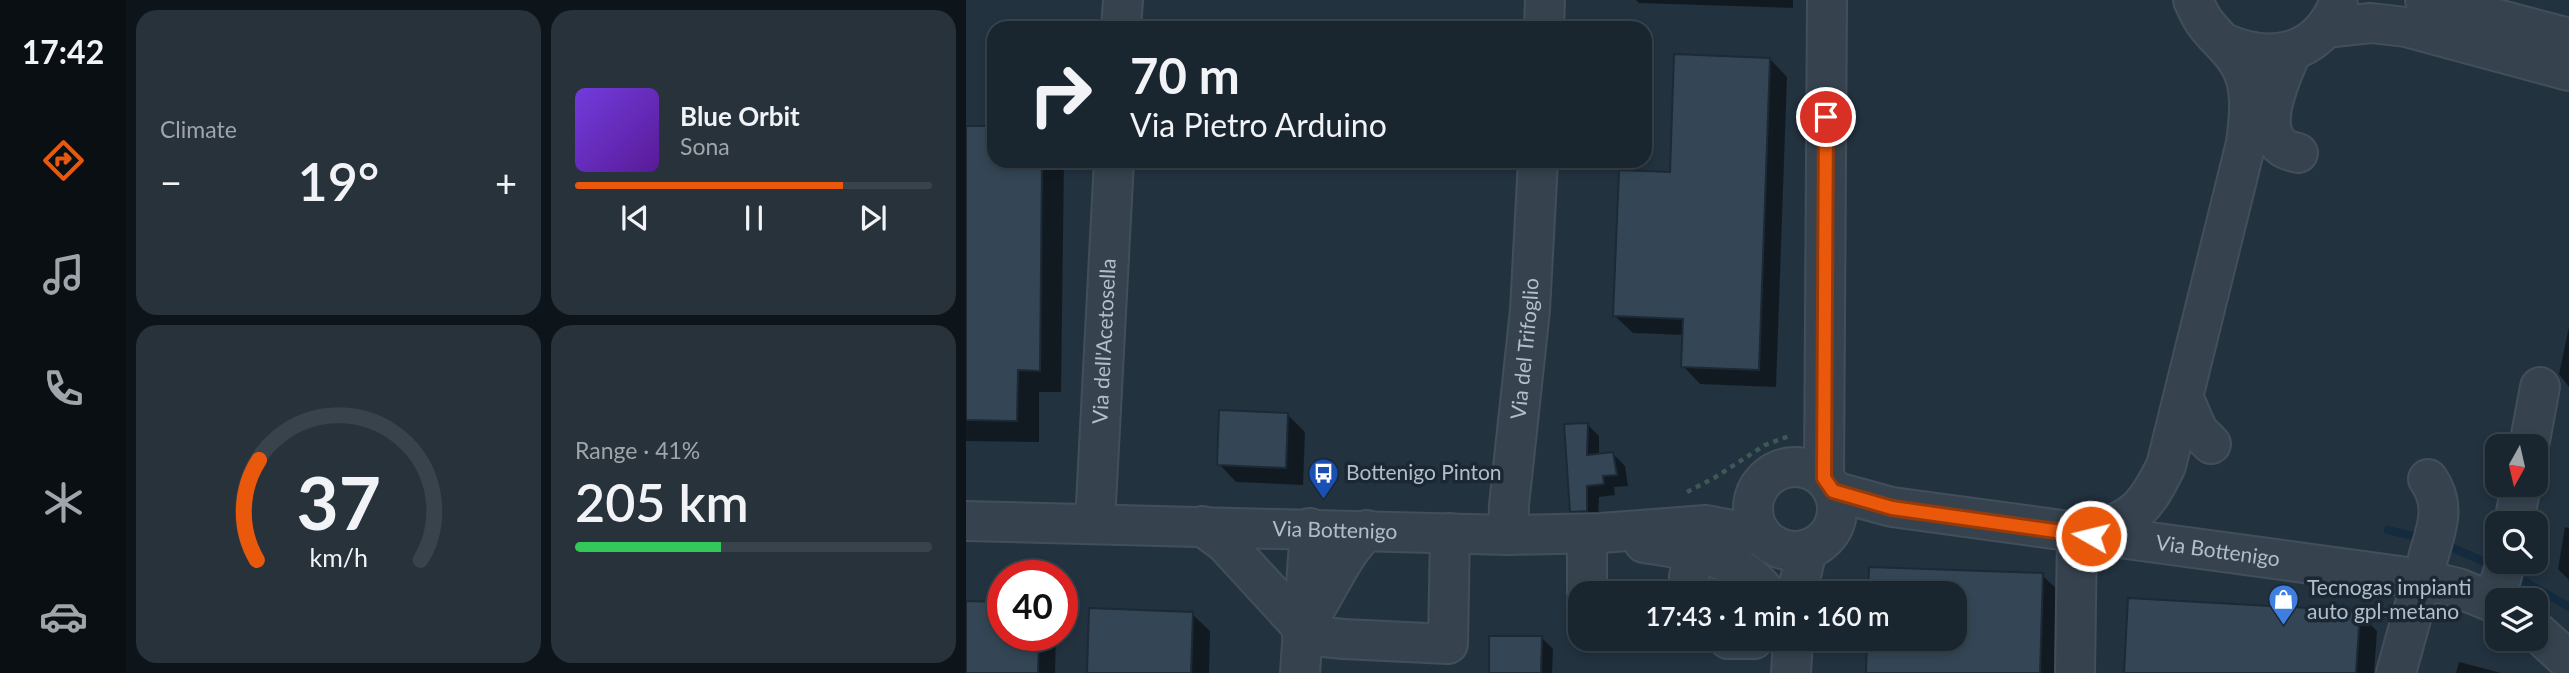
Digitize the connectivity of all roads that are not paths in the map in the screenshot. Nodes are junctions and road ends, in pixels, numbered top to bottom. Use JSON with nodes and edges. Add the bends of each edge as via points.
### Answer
{"nodes":[{"id":1,"x":1123,"y":0,"type":"edge"},
{"id":2,"x":1545,"y":0,"type":"edge"},
{"id":3,"x":2193,"y":0,"type":"edge"},
{"id":4,"x":2426,"y":0,"type":"edge"},
{"id":5,"x":1829,"y":4,"type":"edge"},
{"id":6,"x":2332,"y":14,"type":"edge"},
{"id":7,"x":1122,"y":21,"type":"edge"},
{"id":8,"x":1544,"y":21,"type":"edge"},
{"id":9,"x":2569,"y":38,"type":"edge"},
{"id":10,"x":2224,"y":43,"type":"junction"},
{"id":11,"x":2292,"y":51,"type":"junction"},
{"id":12,"x":2569,"y":71,"type":"edge"},
{"id":13,"x":2298,"y":153,"type":"dead end"},
{"id":14,"x":1114,"y":168,"type":"edge"},
{"id":15,"x":1538,"y":168,"type":"edge"},
{"id":16,"x":2540,"y":387,"type":"dead end"},
{"id":17,"x":2184,"y":399,"type":"junction"},
{"id":18,"x":1825,"y":409,"type":"junction"},
{"id":19,"x":2531,"y":434,"type":"edge"},
{"id":20,"x":2211,"y":444,"type":"dead end"},
{"id":21,"x":1791,"y":451,"type":"junction"},
{"id":22,"x":2428,"y":480,"type":"dead end"},
{"id":23,"x":1828,"y":485,"type":"junction"},
{"id":24,"x":1755,"y":498,"type":"junction"},
{"id":25,"x":1892,"y":508,"type":"junction"},
{"id":26,"x":966,"y":521,"type":"edge"},
{"id":27,"x":1094,"y":523,"type":"junction"},
{"id":28,"x":1202,"y":526,"type":"junction"},
{"id":29,"x":1310,"y":528,"type":"junction"},
{"id":30,"x":1367,"y":530,"type":"junction"},
{"id":31,"x":1450,"y":533,"type":"junction"},
{"id":32,"x":1594,"y":533,"type":"junction"},
{"id":33,"x":1508,"y":535,"type":"junction"},
{"id":34,"x":2084,"y":535,"type":"junction"},
{"id":35,"x":1700,"y":538,"type":"junction"},
{"id":36,"x":1796,"y":541,"type":"junction"},
{"id":37,"x":2429,"y":556,"type":"junction"},
{"id":38,"x":1588,"y":581,"type":"edge"},
{"id":39,"x":1689,"y":581,"type":"edge"},
{"id":40,"x":1752,"y":581,"type":"edge"},
{"id":41,"x":1792,"y":581,"type":"edge"},
{"id":42,"x":1797,"y":581,"type":"edge"},
{"id":43,"x":2485,"y":588,"type":"edge"},
{"id":44,"x":1302,"y":631,"type":"junction"},
{"id":45,"x":2548,"y":642,"type":"edge"},
{"id":46,"x":1792,"y":651,"type":"edge"},
{"id":47,"x":2569,"y":661,"type":"edge"},
{"id":48,"x":1300,"y":673,"type":"edge"},
{"id":49,"x":1791,"y":673,"type":"edge"},
{"id":50,"x":2075,"y":673,"type":"edge"},
{"id":51,"x":2396,"y":673,"type":"edge"}],
"edges":[{"from":1,"to":7,"type":"street"},
{"from":2,"to":8,"type":"street"},
{"from":3,"to":10,"type":"street","via":[[2205,23]]},
{"from":4,"to":9,"type":"street"},
{"from":5,"to":18,"type":"street"},
{"from":6,"to":11,"type":"street","via":[[2310,42]]},
{"from":6,"to":12,"type":"street","via":[[2406,27]]},
{"from":10,"to":11,"type":"street","via":[[2269,55]]},
{"from":10,"to":17,"type":"street","via":[[2241,67],[2249,91],[2249,117]]},
{"from":11,"to":13,"type":"street","via":[[2271,114],[2273,133],[2282,147]]},
{"from":14,"to":27,"type":"street","name":"Via dell'Acetosella"},
{"from":15,"to":33,"type":"street","name":"Via del Trifoglio","via":[[1530,310]]},
{"from":16,"to":19,"type":"street"},
{"from":17,"to":20,"type":"street","via":[[2198,432]]},
{"from":17,"to":34,"type":"street","via":[[2166,466],[2151,495],[2139,510]]},
{"from":18,"to":21,"type":"street","name":"Via Bottenigo","via":[[1803,451]]},
{"from":18,"to":23,"type":"street"},
{"from":21,"to":23,"type":"street","name":"Via Bottenigo","via":[[1800,468]]},
{"from":21,"to":24,"type":"street","name":"Via Bottenigo"},
{"from":22,"to":37,"type":"street","via":[[2440,508]]},
{"from":23,"to":25,"type":"street","name":"Via Bottenigo"},
{"from":23,"to":36,"type":"street","via":[[1837,504],[1836,518]]},
{"from":24,"to":35,"type":"street","name":"Via Bottenigo"},
{"from":24,"to":36,"type":"street","via":[[1756,524]]},
{"from":25,"to":34,"type":"street","name":"Via Bottenigo"},
{"from":25,"to":36,"type":"street","name":"Via Bottenigo","via":[[1851,518]]},
{"from":26,"to":27,"type":"street","name":"Via Bottenigo"},
{"from":27,"to":28,"type":"street","name":"Via Bottenigo"},
{"from":28,"to":29,"type":"street","name":"Via Bottenigo"},
{"from":28,"to":44,"type":"street","via":[[1225,543]]},
{"from":29,"to":30,"type":"street","name":"Via Bottenigo"},
{"from":29,"to":44,"type":"street"},
{"from":30,"to":31,"type":"street","name":"Via Bottenigo"},
{"from":30,"to":44,"type":"street","via":[[1349,550]]},
{"from":31,"to":33,"type":"street","name":"Via Bottenigo"},
{"from":31,"to":44,"type":"street","via":[[1448,644],[1344,639]]},
{"from":32,"to":33,"type":"street","name":"Via Bottenigo"},
{"from":32,"to":35,"type":"street","name":"Via Bottenigo"},
{"from":32,"to":38,"type":"street"},
{"from":34,"to":37,"type":"street","name":"Via Bottenigo"},
{"from":34,"to":50,"type":"street"},
{"from":35,"to":36,"type":"street","name":"Via Bottenigo"},
{"from":35,"to":39,"type":"street"},
{"from":35,"to":40,"type":"street"},
{"from":36,"to":41,"type":"street"},
{"from":36,"to":42,"type":"street"},
{"from":37,"to":43,"type":"street","name":"Via Bottenigo","via":[[2458,588]]},
{"from":37,"to":51,"type":"street"},
{"from":44,"to":48,"type":"street"},
{"from":45,"to":47,"type":"street"},
{"from":46,"to":49,"type":"street"}]}
